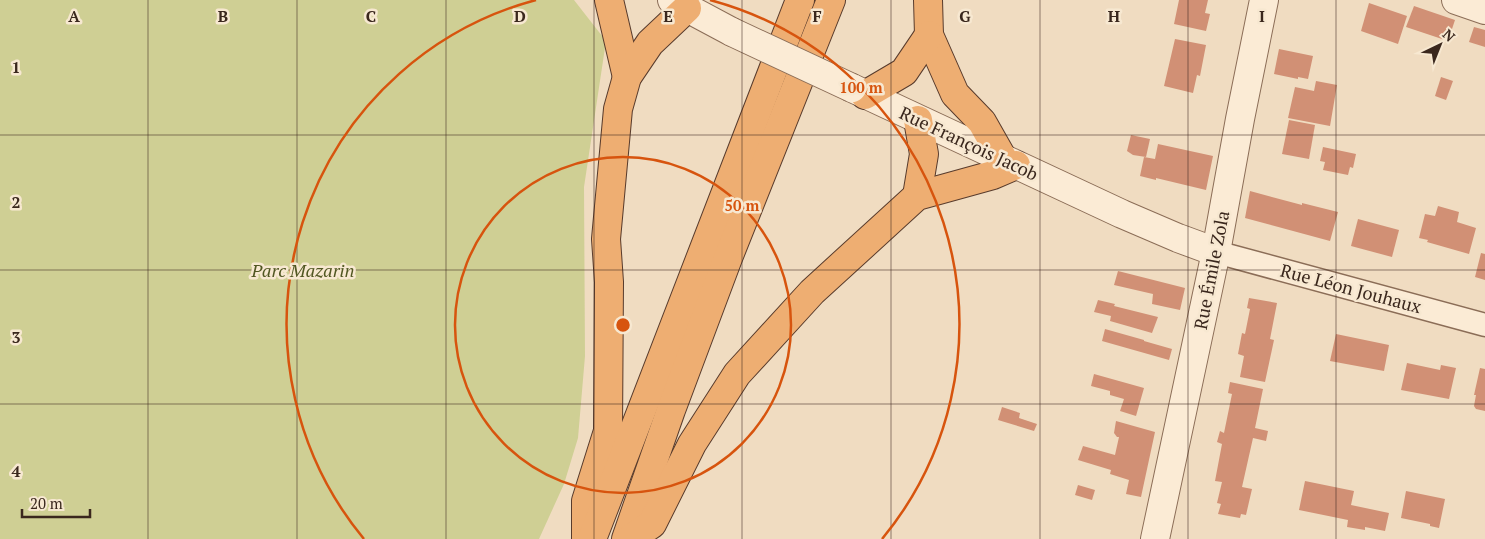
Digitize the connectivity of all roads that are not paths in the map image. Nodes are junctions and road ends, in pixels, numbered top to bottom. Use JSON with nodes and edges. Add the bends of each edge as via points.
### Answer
{"nodes":[{"id":1,"x":609,"y":0,"type":"edge"},
{"id":2,"x":800,"y":0,"type":"edge"},
{"id":3,"x":831,"y":0,"type":"edge"},
{"id":4,"x":928,"y":0,"type":"edge"},
{"id":5,"x":1264,"y":0,"type":"edge"},
{"id":6,"x":1456,"y":0,"type":"edge"},
{"id":7,"x":679,"y":4,"type":"edge"},
{"id":8,"x":1485,"y":10,"type":"edge"},
{"id":9,"x":930,"y":36,"type":"junction"},
{"id":10,"x":627,"y":77,"type":"junction"},
{"id":11,"x":859,"y":91,"type":"junction"},
{"id":12,"x":918,"y":120,"type":"junction"},
{"id":13,"x":1009,"y":162,"type":"junction"},
{"id":14,"x":917,"y":196,"type":"junction"},
{"id":15,"x":1216,"y":252,"type":"junction"},
{"id":16,"x":1485,"y":325,"type":"edge"},
{"id":17,"x":586,"y":539,"type":"edge"},
{"id":18,"x":592,"y":539,"type":"edge"},
{"id":19,"x":626,"y":539,"type":"edge"},
{"id":20,"x":630,"y":539,"type":"edge"},
{"id":21,"x":1155,"y":539,"type":"edge"}],
"edges":[{"from":1,"to":10,"type":"highway"},
{"from":2,"to":18,"type":"highway"},
{"from":3,"to":19,"type":"highway","via":[[728,258]]},
{"from":4,"to":9,"type":"highway"},
{"from":5,"to":15,"type":"street","name":"Rue Émile Zola"},
{"from":6,"to":8,"type":"street"},
{"from":7,"to":10,"type":"highway"},
{"from":7,"to":11,"type":"street","name":"Rue François Jacob","bridge":true},
{"from":9,"to":11,"type":"highway","via":[[904,72]]},
{"from":9,"to":13,"type":"highway","via":[[955,94],[982,122]]},
{"from":10,"to":17,"type":"highway","via":[[618,109],[606,239],[609,282],[608,431],[586,501]]},
{"from":11,"to":12,"type":"street","name":"Rue François Jacob"},
{"from":12,"to":13,"type":"street","name":"Rue François Jacob"},
{"from":12,"to":14,"type":"highway","via":[[924,154]]},
{"from":13,"to":14,"type":"highway","via":[[993,175]]},
{"from":13,"to":15,"type":"street","name":"Rue François Jacob","via":[[1122,214]]},
{"from":14,"to":20,"type":"highway","via":[[812,292],[737,374],[692,444],[652,524]]},
{"from":15,"to":16,"type":"street","name":"Rue Léon Jouhaux"},
{"from":15,"to":21,"type":"street","name":"Rue Émile Zola"}]}
